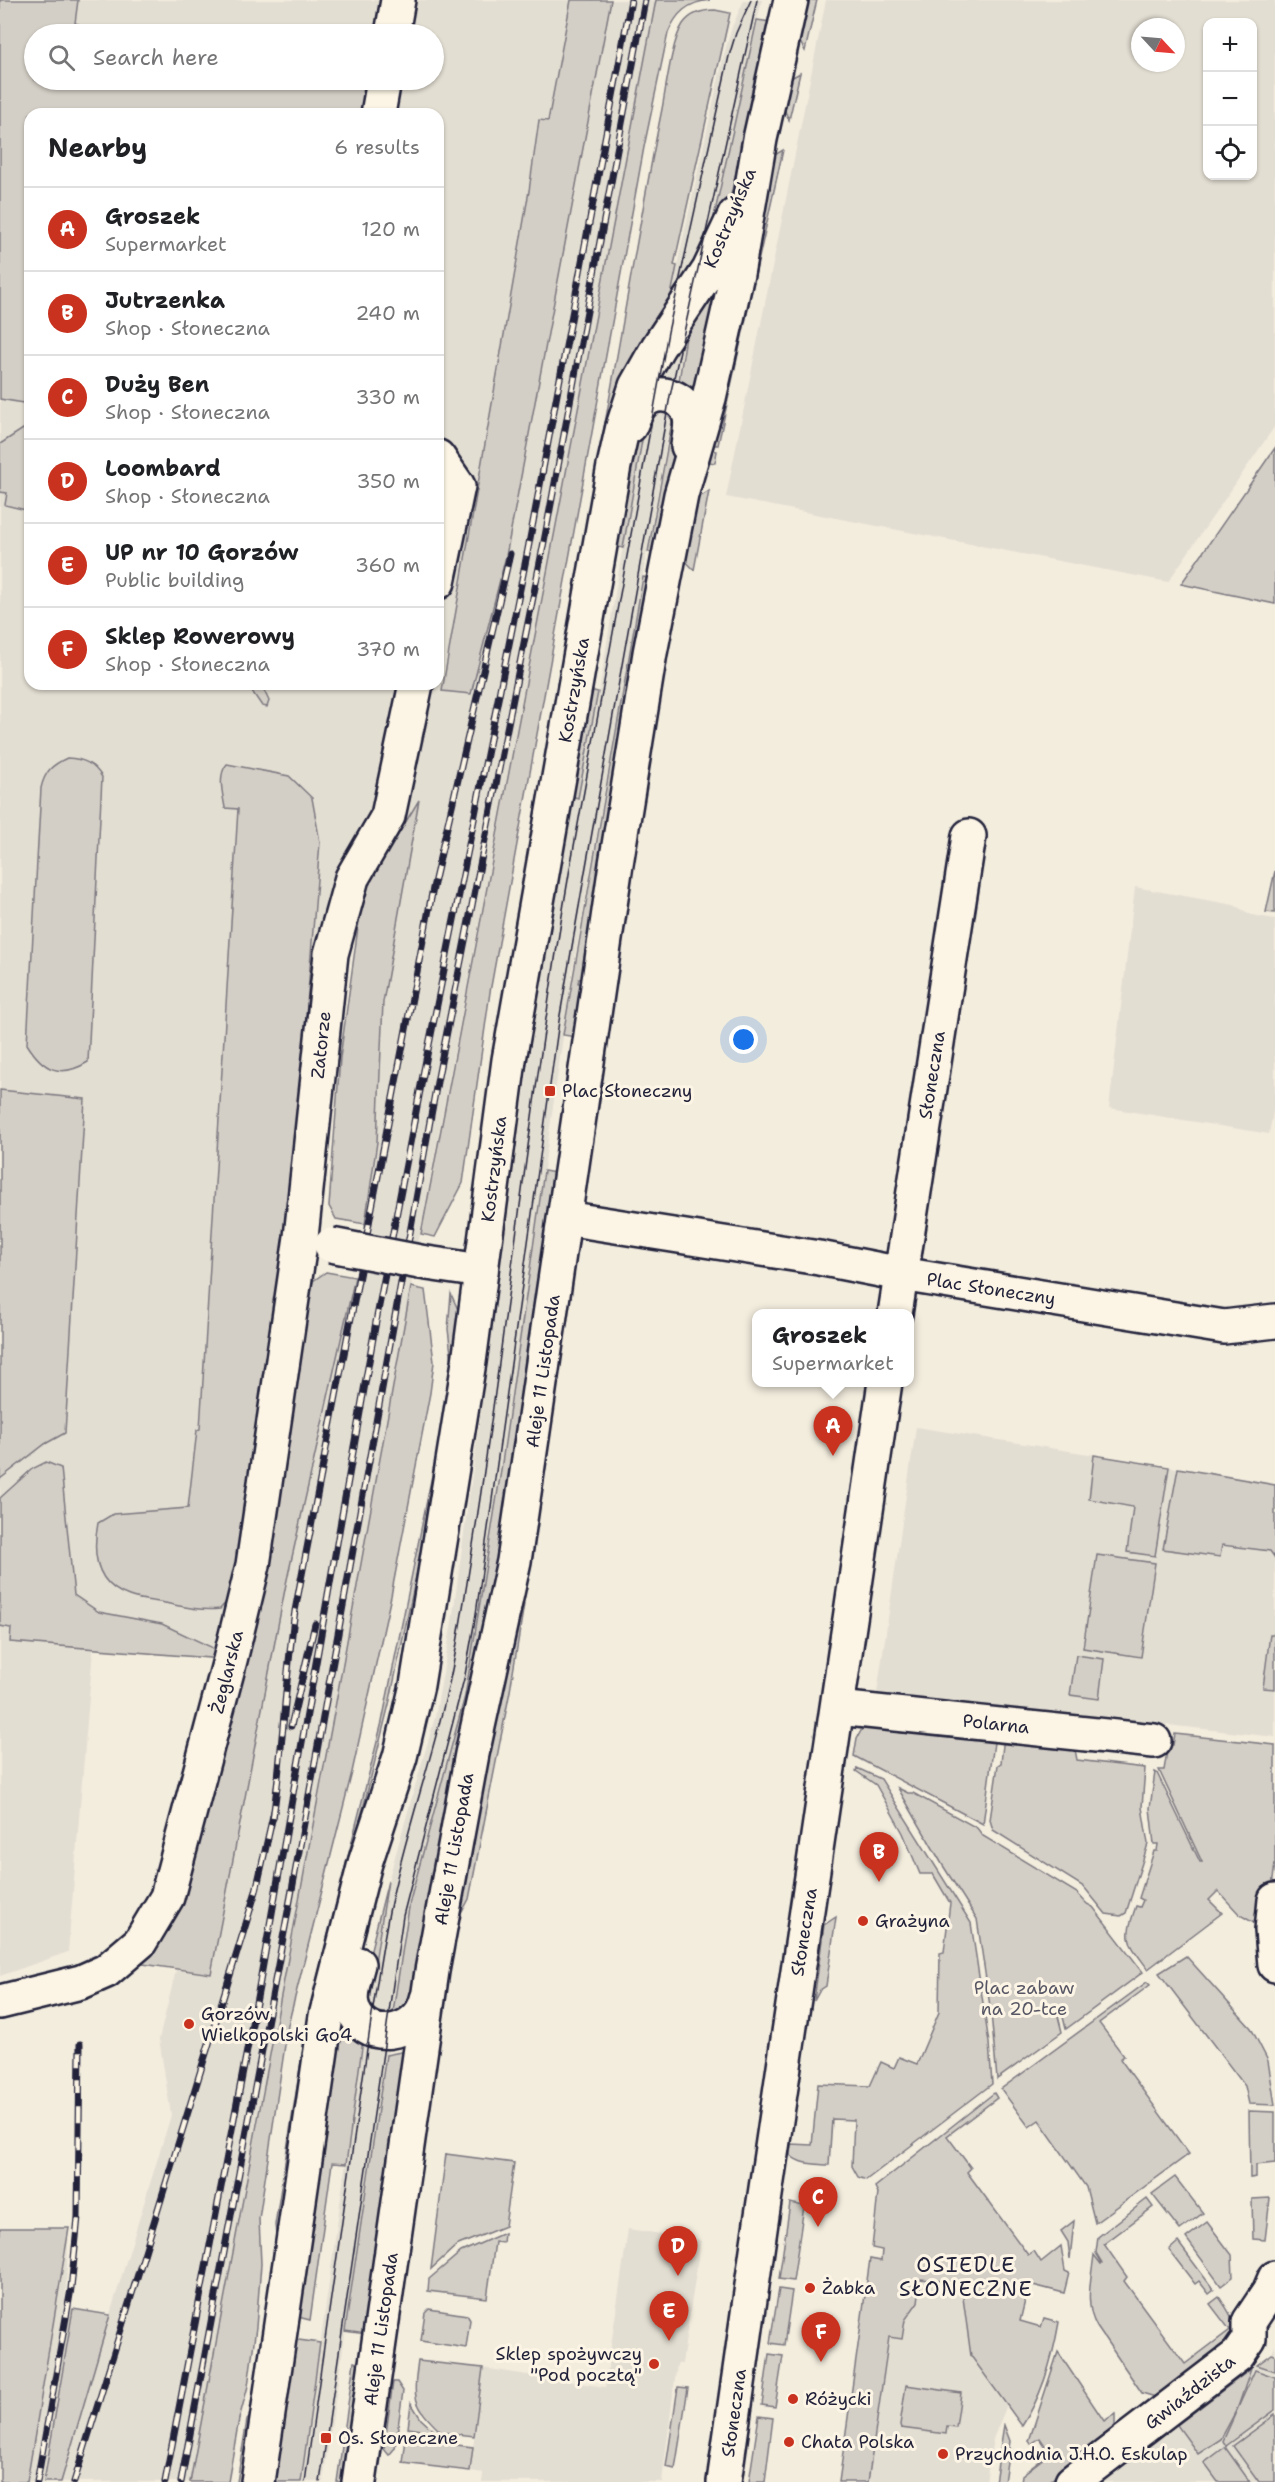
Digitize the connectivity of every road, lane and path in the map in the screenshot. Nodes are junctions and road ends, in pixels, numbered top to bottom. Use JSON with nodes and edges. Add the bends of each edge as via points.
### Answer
{"nodes":[{"id":1,"x":398,"y":0,"type":"edge"},
{"id":2,"x":791,"y":0,"type":"edge"},
{"id":3,"x":394,"y":24,"type":"edge"},
{"id":4,"x":382,"y":90,"type":"edge"},
{"id":5,"x":379,"y":108,"type":"edge"},
{"id":6,"x":760,"y":139,"type":"junction"},
{"id":7,"x":444,"y":466,"type":"edge"},
{"id":8,"x":614,"y":466,"type":"junction"},
{"id":9,"x":681,"y":495,"type":"junction"},
{"id":10,"x":444,"y":553,"type":"edge"},
{"id":11,"x":415,"y":690,"type":"edge"},
{"id":12,"x":969,"y":836,"type":"dead end"},
{"id":13,"x":565,"y":1218,"type":"junction"},
{"id":14,"x":316,"y":1241,"type":"junction"},
{"id":15,"x":481,"y":1271,"type":"junction"},
{"id":16,"x":901,"y":1274,"type":"junction"},
{"id":17,"x":896,"y":1309,"type":"edge"},
{"id":18,"x":1275,"y":1320,"type":"edge"},
{"id":19,"x":884,"y":1387,"type":"edge"},
{"id":20,"x":838,"y":1708,"type":"junction"},
{"id":21,"x":1154,"y":1741,"type":"dead end"},
{"id":22,"x":400,"y":1757,"type":"junction"},
{"id":23,"x":1275,"y":1900,"type":"edge"},
{"id":24,"x":1274,"y":1960,"type":"edge"},
{"id":25,"x":1275,"y":1965,"type":"edge"},
{"id":26,"x":427,"y":2000,"type":"junction"},
{"id":27,"x":0,"y":2002,"type":"edge"},
{"id":28,"x":1275,"y":2278,"type":"edge"},
{"id":29,"x":258,"y":2482,"type":"edge"},
{"id":30,"x":359,"y":2482,"type":"edge"},
{"id":31,"x":724,"y":2482,"type":"edge"},
{"id":32,"x":1072,"y":2482,"type":"edge"}],
"edges":[{"from":1,"to":3,"type":"main road"},
{"from":2,"to":6,"type":"main road","name":"Kostrzyńska"},
{"from":4,"to":5,"type":"main road"},
{"from":6,"to":8,"type":"main road","name":"Kostrzyńska","via":[[725,238],[636,386]]},
{"from":6,"to":9,"type":"main road","name":"Kostrzyńska","via":[[712,387]]},
{"from":7,"to":10,"type":"main road","via":[[458,486]]},
{"from":8,"to":9,"type":"main road","via":[[640,405],[656,395],[674,397],[687,408],[691,423]]},
{"from":8,"to":15,"type":"main road","name":"Kostrzyńska","via":[[516,1017]]},
{"from":9,"to":13,"type":"main road","name":"Kostrzyńska","via":[[631,770]]},
{"from":11,"to":14,"type":"main road","name":"Zatorze","via":[[388,816],[352,878],[331,954]]},
{"from":12,"to":16,"type":"main road","name":"Słoneczna"},
{"from":13,"to":16,"type":"main road","name":"Plac Słoneczny"},
{"from":13,"to":26,"type":"main road","name":"Aleje 11 Listopada","via":[[514,1561],[472,1754]]},
{"from":14,"to":15,"type":"main road","bridge":true},
{"from":14,"to":27,"type":"main road","name":"Żeglarska","via":[[253,1565],[167,1897],[140,1942],[106,1971],[81,1982]]},
{"from":15,"to":22,"type":"main road","via":[[429,1617]]},
{"from":16,"to":17,"type":"main road","name":"Słoneczna"},
{"from":16,"to":18,"type":"main road","name":"Plac Słoneczny","via":[[1224,1327]]},
{"from":19,"to":20,"type":"main road","name":"Słoneczna"},
{"from":20,"to":21,"type":"main road","name":"Polarna"},
{"from":20,"to":31,"type":"main road","name":"Słoneczna"},
{"from":22,"to":26,"type":"main road","via":[[388,1845],[353,1984],[352,2006],[368,2026],[384,2032],[410,2026]]},
{"from":22,"to":29,"type":"main road","via":[[365,1863],[326,2016]]},
{"from":23,"to":24,"type":"main road"},
{"from":24,"to":25,"type":"main road"},
{"from":26,"to":30,"type":"main road","name":"Aleje 11 Listopada"},
{"from":28,"to":32,"type":"main road","name":"Gwiaździsta","via":[[1249,2322],[1249,2339],[1238,2355]]}]}
